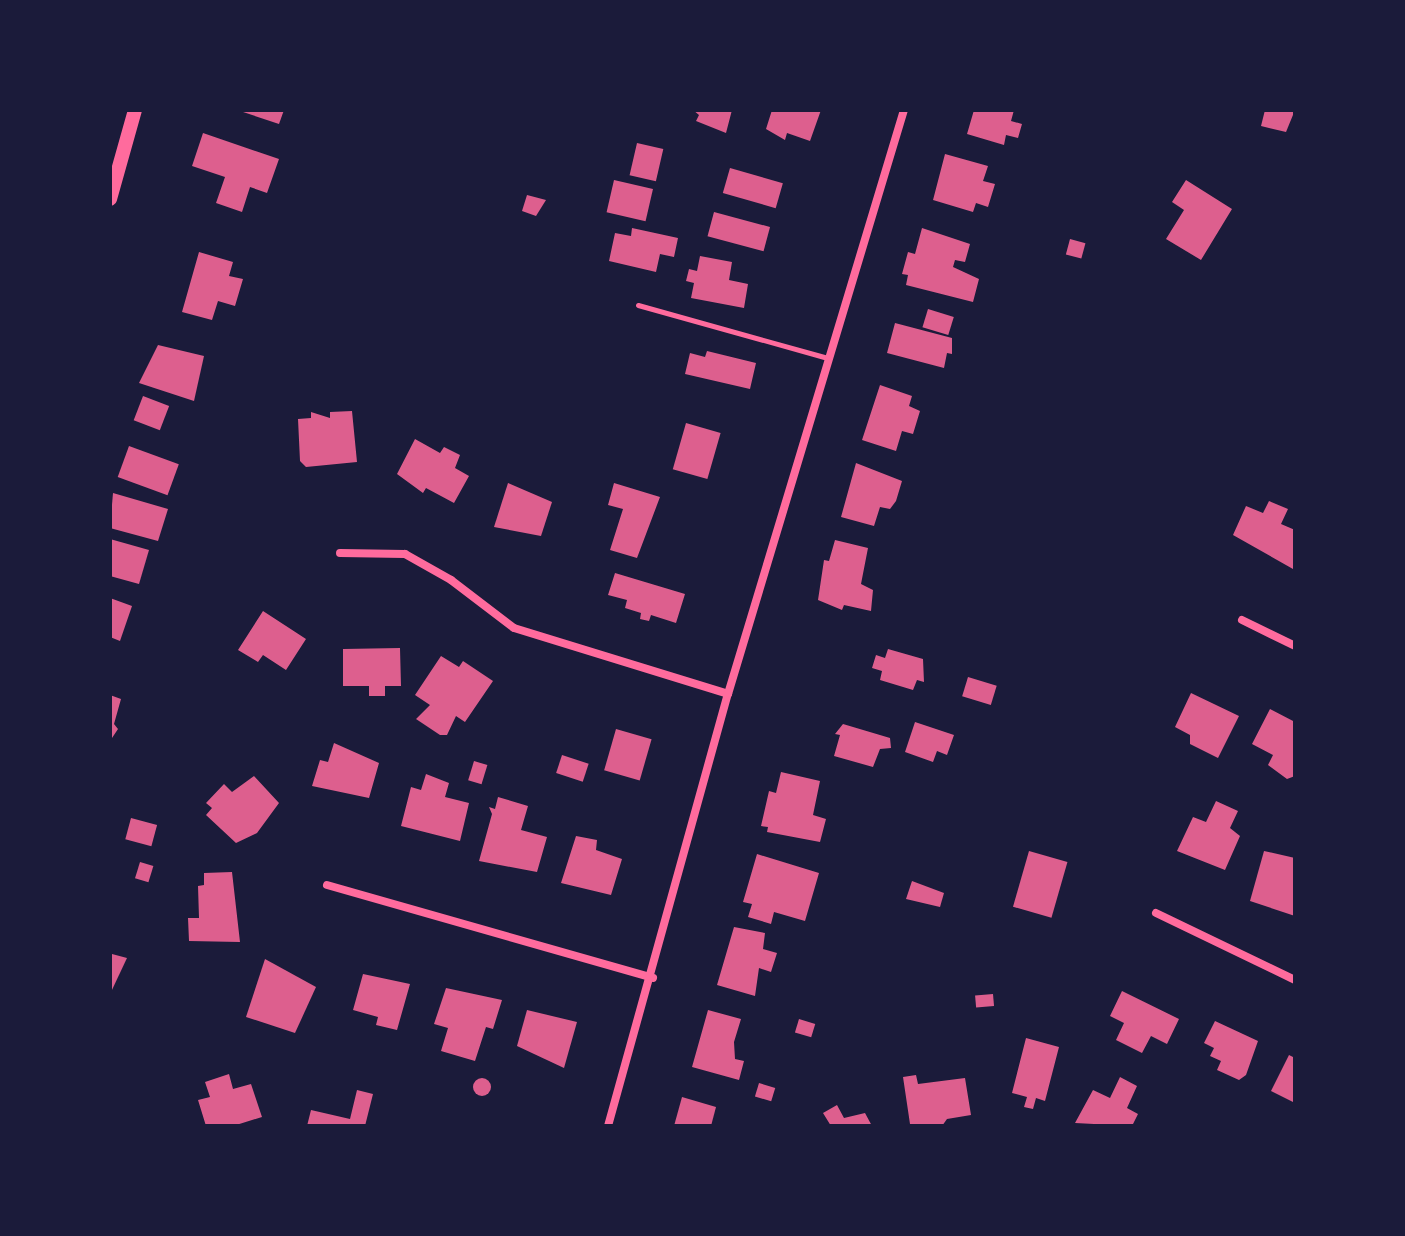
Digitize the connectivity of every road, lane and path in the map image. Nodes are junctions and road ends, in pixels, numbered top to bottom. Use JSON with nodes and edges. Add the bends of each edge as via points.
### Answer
{"nodes":[{"id":1,"x":135,"y":110,"type":"edge"},
{"id":2,"x":904,"y":110,"type":"edge"},
{"id":3,"x":110,"y":199,"type":"edge"},
{"id":4,"x":638,"y":305,"type":"dead end"},
{"id":5,"x":828,"y":358,"type":"junction"},
{"id":6,"x":340,"y":553,"type":"dead end"},
{"id":7,"x":1242,"y":620,"type":"dead end"},
{"id":8,"x":1295,"y":646,"type":"edge"},
{"id":9,"x":728,"y":694,"type":"junction"},
{"id":10,"x":327,"y":885,"type":"dead end"},
{"id":11,"x":1156,"y":913,"type":"dead end"},
{"id":12,"x":653,"y":978,"type":"junction"},
{"id":13,"x":1295,"y":980,"type":"edge"},
{"id":14,"x":608,"y":1126,"type":"edge"}],
"edges":[{"from":1,"to":3,"type":"street"},
{"from":2,"to":5,"type":"street"},
{"from":4,"to":5,"type":"lane"},
{"from":5,"to":9,"type":"street"},
{"from":6,"to":9,"type":"street","via":[[405,554],[451,580],[514,628]]},
{"from":7,"to":8,"type":"street"},
{"from":9,"to":12,"type":"street"},
{"from":10,"to":12,"type":"street"},
{"from":11,"to":13,"type":"street"},
{"from":12,"to":14,"type":"street"}]}
